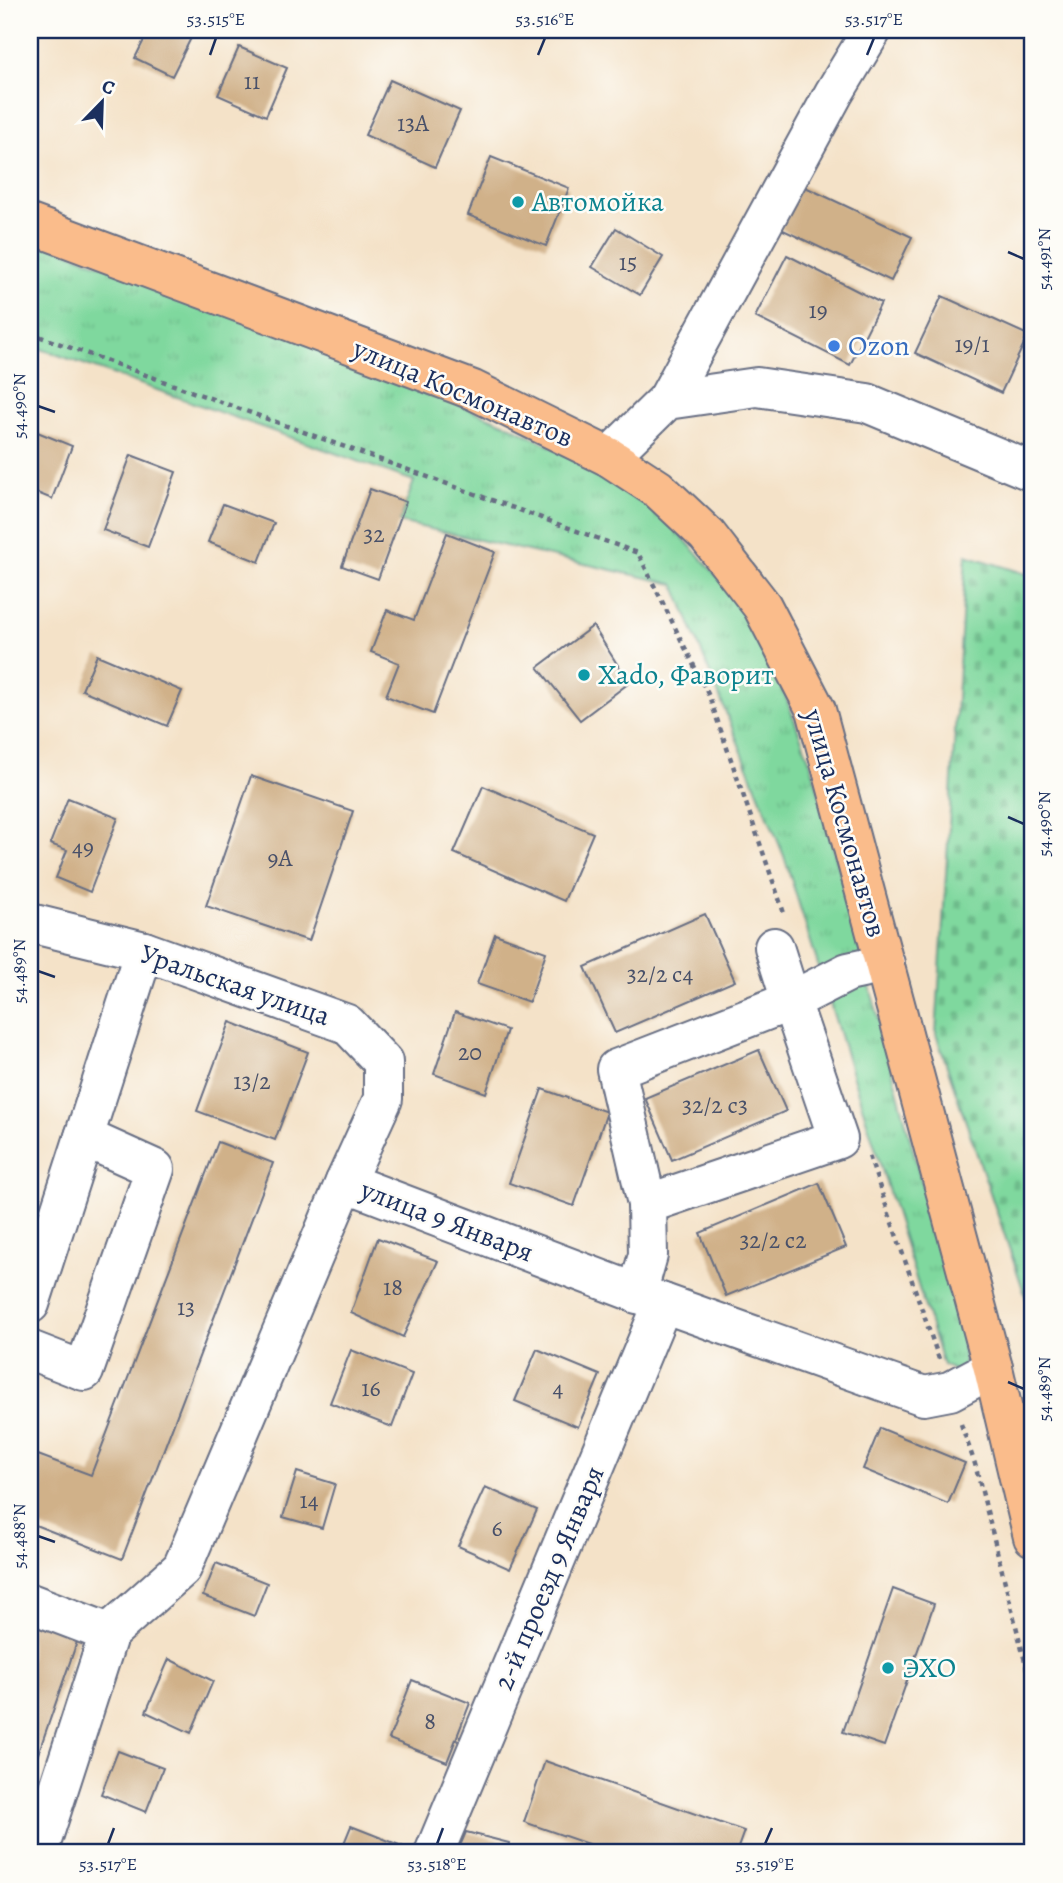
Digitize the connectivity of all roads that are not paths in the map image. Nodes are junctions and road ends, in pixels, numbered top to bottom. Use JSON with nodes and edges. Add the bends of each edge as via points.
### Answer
{"nodes":[{"id":1,"x":872,"y":30,"type":"edge"},
{"id":2,"x":30,"y":224,"type":"edge"},
{"id":3,"x":667,"y":400,"type":"junction"},
{"id":4,"x":609,"y":457,"type":"junction"},
{"id":5,"x":1033,"y":472,"type":"edge"},
{"id":6,"x":30,"y":923,"type":"edge"},
{"id":7,"x":781,"y":937,"type":"road end"},
{"id":8,"x":144,"y":951,"type":"junction"},
{"id":9,"x":885,"y":964,"type":"junction"},
{"id":10,"x":791,"y":1001,"type":"junction"},
{"id":11,"x":84,"y":1137,"type":"junction"},
{"id":12,"x":345,"y":1182,"type":"junction"},
{"id":13,"x":647,"y":1204,"type":"junction"},
{"id":14,"x":650,"y":1298,"type":"junction"},
{"id":15,"x":30,"y":1304,"type":"edge"},
{"id":16,"x":30,"y":1350,"type":"edge"},
{"id":17,"x":993,"y":1368,"type":"junction"},
{"id":18,"x":1033,"y":1537,"type":"edge"},
{"id":19,"x":30,"y":1603,"type":"edge"},
{"id":20,"x":109,"y":1633,"type":"junction"},
{"id":21,"x":38,"y":1853,"type":"edge"},
{"id":22,"x":435,"y":1853,"type":"edge"}],
"edges":[{"from":1,"to":3,"type":"street"},
{"from":2,"to":4,"type":"main road","name":"улица Космонавтов","via":[[473,390]]},
{"from":3,"to":4,"type":"street"},
{"from":3,"to":5,"type":"street","via":[[757,387],[867,403]]},
{"from":4,"to":9,"type":"main road","name":"улица Космонавтов","via":[[658,489],[707,534],[762,606],[816,710]]},
{"from":6,"to":8,"type":"street","name":"Уральская улица"},
{"from":7,"to":10,"type":"street"},
{"from":8,"to":11,"type":"street"},
{"from":8,"to":12,"type":"street","name":"Уральская улица","via":[[347,1024],[383,1062],[383,1099]]},
{"from":9,"to":10,"type":"street","via":[[848,972]]},
{"from":9,"to":17,"type":"main road","name":"улица Космонавтов"},
{"from":10,"to":13,"type":"street","name":"2-й проезд 9 Января","via":[[616,1069]]},
{"from":10,"to":13,"type":"street","via":[[838,1139]]},
{"from":11,"to":15,"type":"street"},
{"from":11,"to":16,"type":"street","via":[[155,1169],[84,1371]]},
{"from":12,"to":14,"type":"street","name":"улица 9 Января"},
{"from":12,"to":20,"type":"street","name":"улица 9 Января","via":[[182,1568]]},
{"from":13,"to":14,"type":"street","name":"2-й проезд 9 Января"},
{"from":14,"to":17,"type":"street","name":"улица 9 Января","via":[[924,1396],[950,1391]]},
{"from":14,"to":22,"type":"street","name":"2-й проезд 9 Января"},
{"from":17,"to":18,"type":"main road","name":"улица Космонавтов"},
{"from":19,"to":20,"type":"street"},
{"from":20,"to":21,"type":"street"}]}
